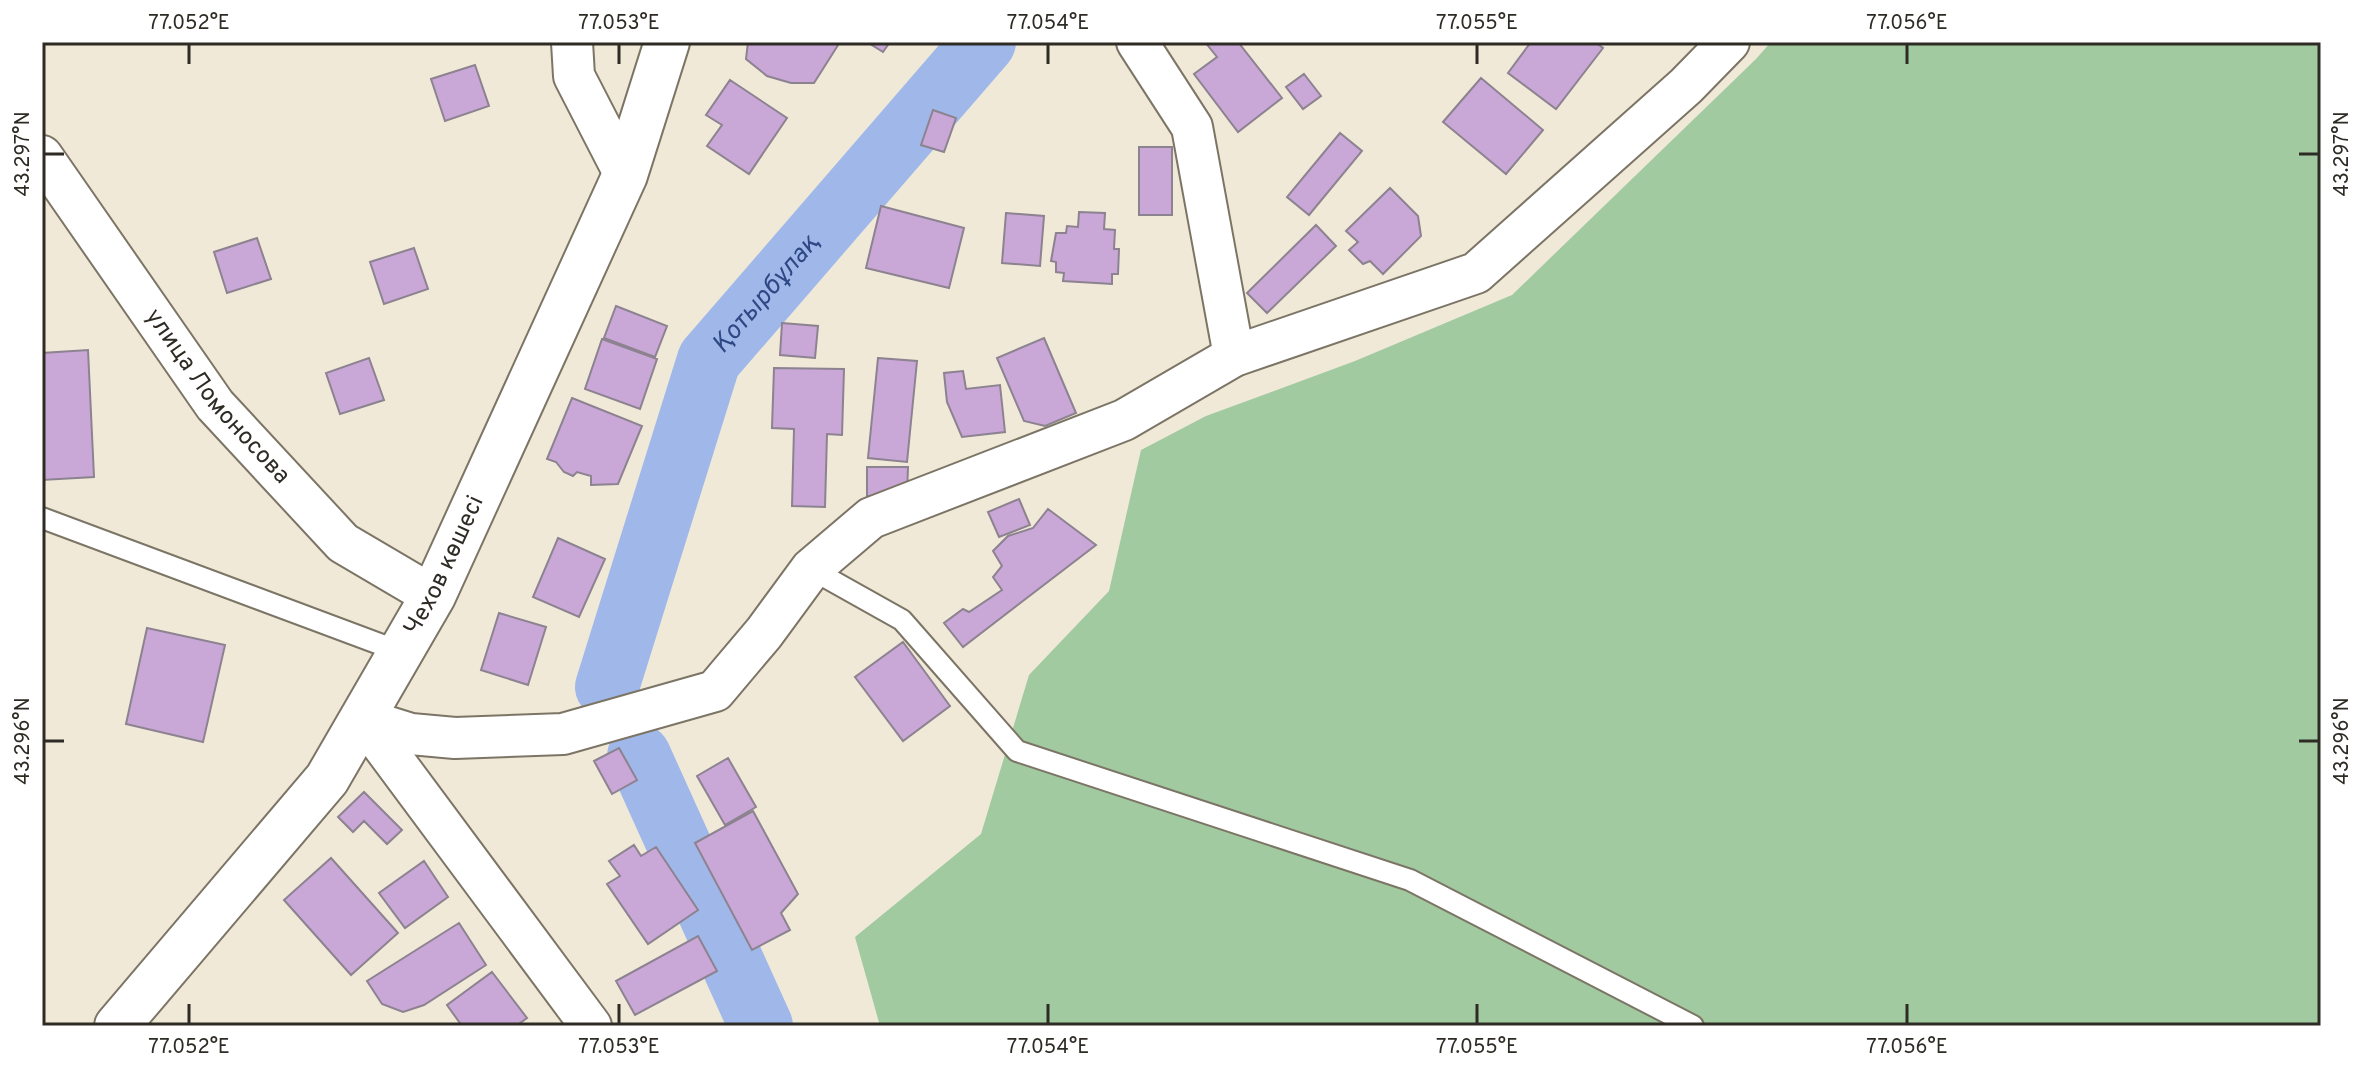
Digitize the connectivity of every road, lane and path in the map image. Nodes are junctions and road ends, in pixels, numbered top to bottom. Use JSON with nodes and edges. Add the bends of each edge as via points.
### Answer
{"nodes":[{"id":1,"x":572,"y":42,"type":"edge"},
{"id":2,"x":667,"y":42,"type":"edge"},
{"id":3,"x":1137,"y":42,"type":"edge"},
{"id":4,"x":1729,"y":42,"type":"edge"},
{"id":5,"x":42,"y":156,"type":"edge"},
{"id":6,"x":625,"y":175,"type":"junction"},
{"id":7,"x":1234,"y":356,"type":"junction"},
{"id":8,"x":42,"y":518,"type":"edge"},
{"id":9,"x":811,"y":569,"type":"junction"},
{"id":10,"x":433,"y":596,"type":"junction"},
{"id":11,"x":401,"y":652,"type":"junction"},
{"id":12,"x":363,"y":719,"type":"junction"},
{"id":13,"x":117,"y":1026,"type":"edge"},
{"id":14,"x":591,"y":1026,"type":"edge"},
{"id":15,"x":1693,"y":1026,"type":"edge"}],
"edges":[{"from":1,"to":6,"type":"street","via":[[574,76]]},
{"from":2,"to":6,"type":"main road","name":"Чехов көшесі"},
{"from":3,"to":7,"type":"street","via":[[1192,127]]},
{"from":4,"to":7,"type":"street","via":[[1476,273]]},
{"from":5,"to":10,"type":"street","name":"улица Ломоносова","via":[[215,405],[343,543]]},
{"from":6,"to":10,"type":"main road","name":"Чехов көшесі"},
{"from":7,"to":9,"type":"street","via":[[1124,420],[871,518]]},
{"from":8,"to":11,"type":"lane"},
{"from":9,"to":12,"type":"street","via":[[715,691],[563,734],[455,738],[411,734]]},
{"from":9,"to":15,"type":"lane","via":[[902,620],[1017,751],[1410,880]]},
{"from":10,"to":11,"type":"main road","name":"Чехов көшесі"},
{"from":11,"to":12,"type":"main road","name":"Чехов көшесі"},
{"from":12,"to":13,"type":"main road","name":"Чехов көшесі","via":[[327,779]]},
{"from":12,"to":14,"type":"street"}]}
